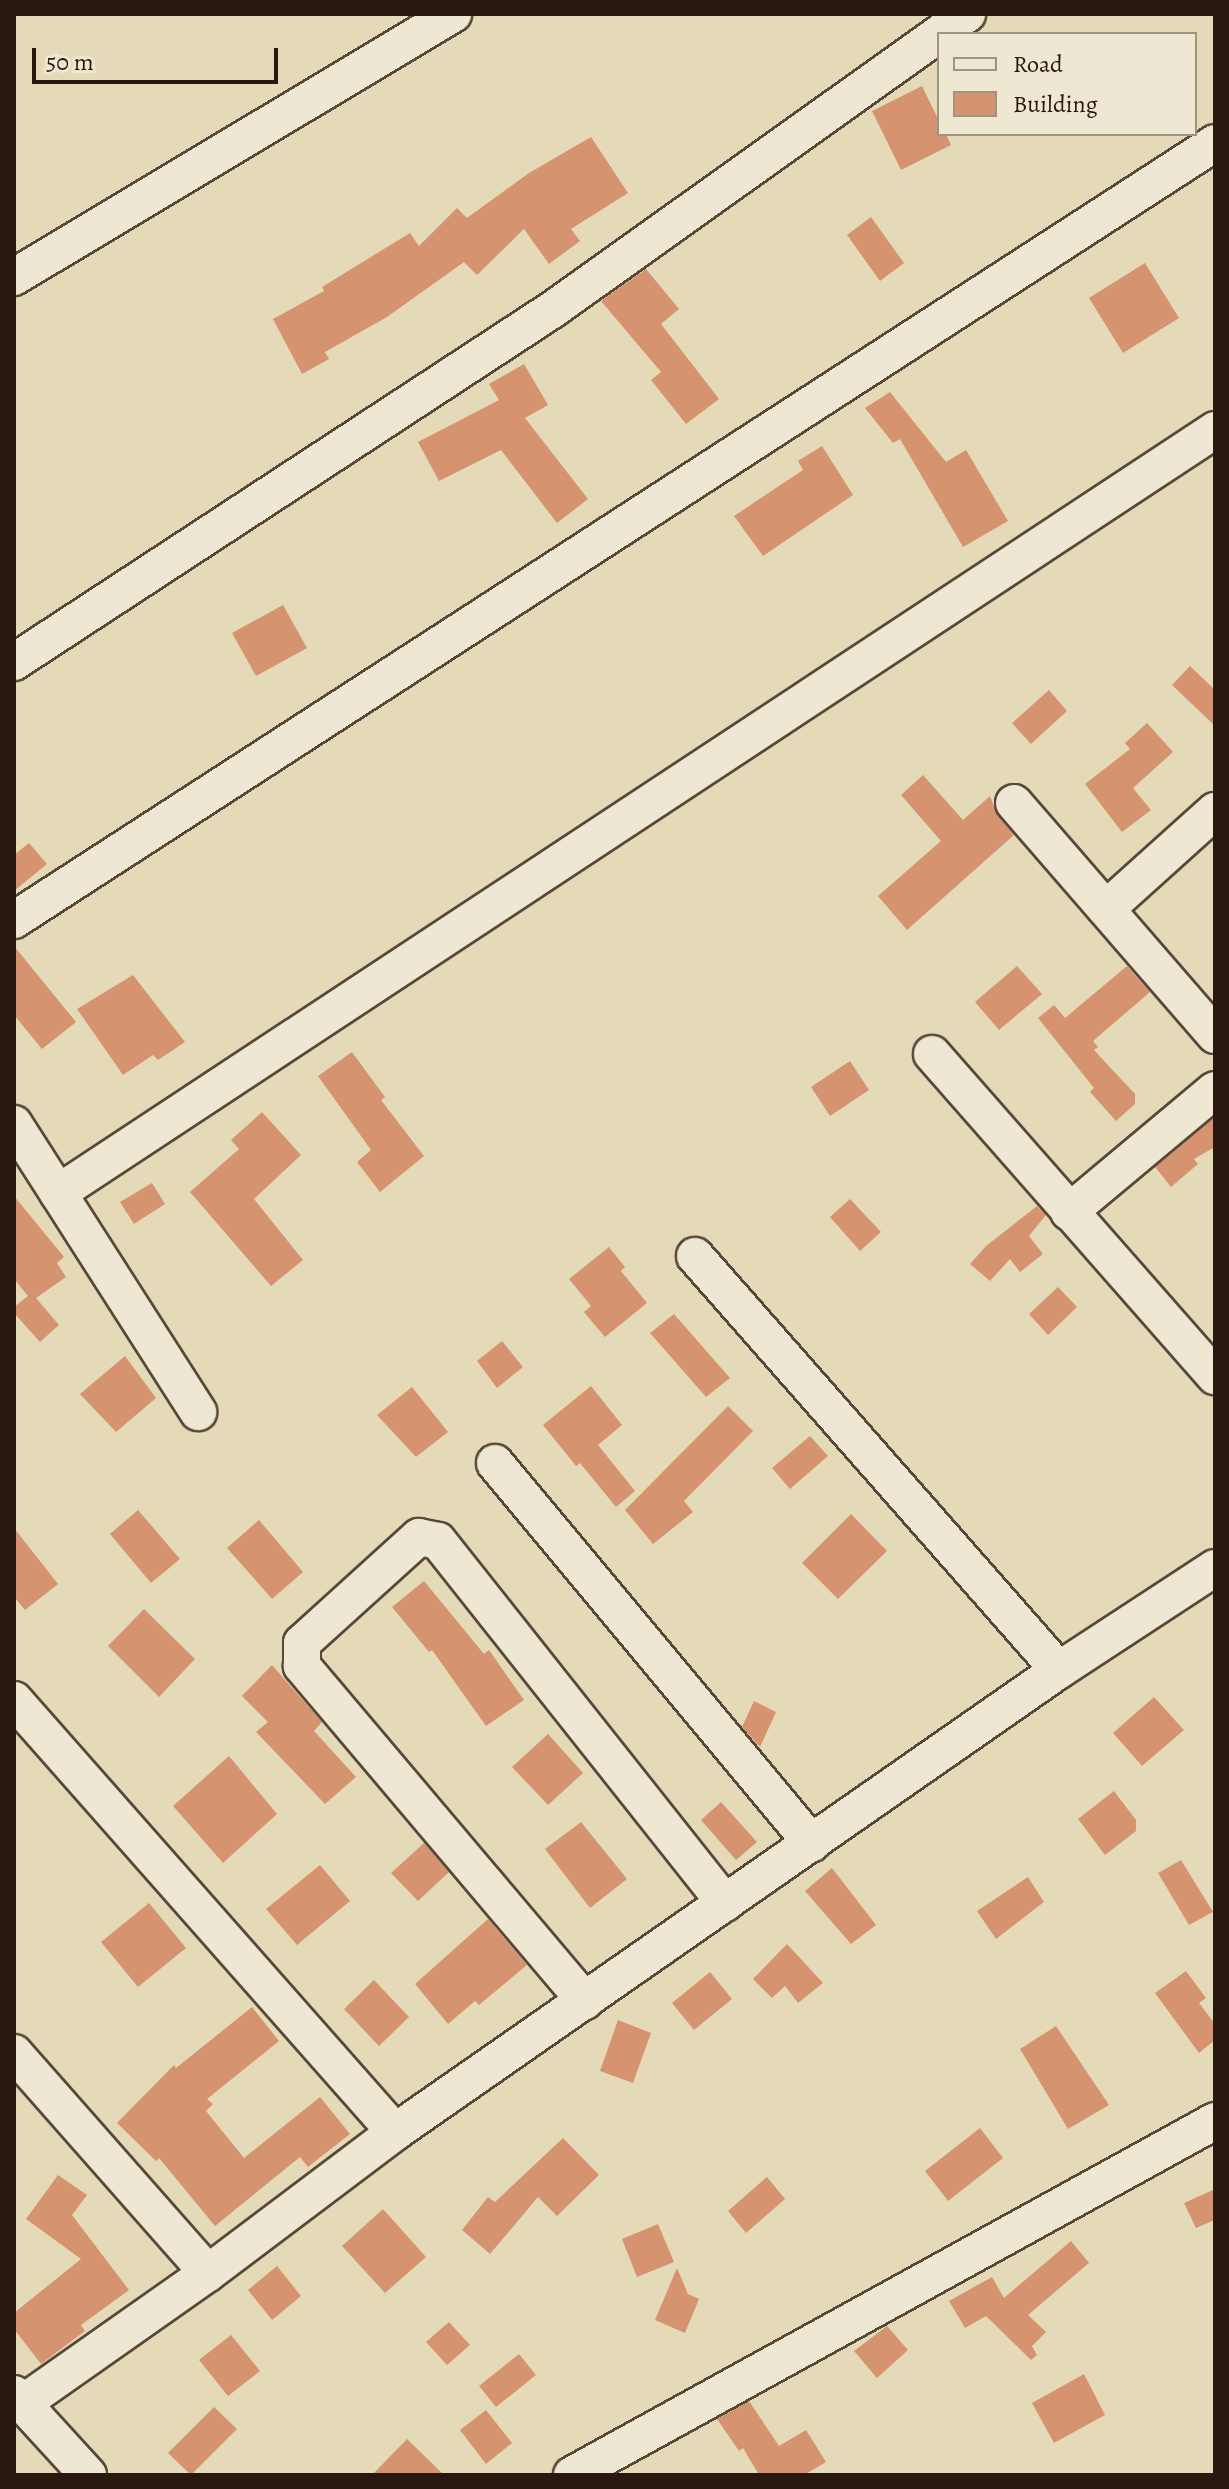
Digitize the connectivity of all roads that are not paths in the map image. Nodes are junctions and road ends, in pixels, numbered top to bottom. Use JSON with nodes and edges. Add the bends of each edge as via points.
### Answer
{"nodes":[{"id":1,"x":967,"y":14,"type":"edge"},
{"id":2,"x":441,"y":17,"type":"edge"},
{"id":3,"x":942,"y":32,"type":"edge"},
{"id":4,"x":937,"y":35,"type":"edge"},
{"id":5,"x":1215,"y":143,"type":"edge"},
{"id":6,"x":14,"y":277,"type":"edge"},
{"id":7,"x":1215,"y":430,"type":"edge"},
{"id":8,"x":14,"y":662,"type":"edge"},
{"id":9,"x":1014,"y":803,"type":"dead end"},
{"id":10,"x":1215,"y":811,"type":"edge"},
{"id":11,"x":1106,"y":909,"type":"junction"},
{"id":12,"x":14,"y":920,"type":"edge"},
{"id":13,"x":1215,"y":1035,"type":"edge"},
{"id":14,"x":932,"y":1054,"type":"dead end"},
{"id":15,"x":1215,"y":1090,"type":"edge"},
{"id":16,"x":14,"y":1124,"type":"edge"},
{"id":17,"x":58,"y":1193,"type":"junction"},
{"id":18,"x":1069,"y":1212,"type":"junction"},
{"id":19,"x":695,"y":1256,"type":"dead end"},
{"id":20,"x":1215,"y":1376,"type":"edge"},
{"id":21,"x":198,"y":1412,"type":"dead end"},
{"id":22,"x":495,"y":1463,"type":"dead end"},
{"id":23,"x":1215,"y":1568,"type":"edge"},
{"id":24,"x":1059,"y":1670,"type":"junction"},
{"id":25,"x":14,"y":1700,"type":"edge"},
{"id":26,"x":812,"y":1843,"type":"junction"},
{"id":27,"x":725,"y":1903,"type":"junction"},
{"id":28,"x":585,"y":2001,"type":"junction"},
{"id":29,"x":14,"y":2053,"type":"edge"},
{"id":30,"x":1215,"y":2121,"type":"edge"},
{"id":31,"x":395,"y":2132,"type":"junction"},
{"id":32,"x":208,"y":2273,"type":"junction"},
{"id":33,"x":18,"y":2399,"type":"edge"},
{"id":34,"x":88,"y":2475,"type":"edge"},
{"id":35,"x":572,"y":2475,"type":"edge"}],
"edges":[{"from":1,"to":3,"type":"street"},
{"from":2,"to":6,"type":"street"},
{"from":4,"to":8,"type":"street","via":[[552,310]]},
{"from":5,"to":12,"type":"street"},
{"from":7,"to":17,"type":"street"},
{"from":9,"to":11,"type":"street"},
{"from":10,"to":11,"type":"street"},
{"from":11,"to":13,"type":"street"},
{"from":14,"to":18,"type":"street"},
{"from":15,"to":18,"type":"street"},
{"from":16,"to":17,"type":"street"},
{"from":17,"to":21,"type":"street"},
{"from":18,"to":20,"type":"street"},
{"from":19,"to":24,"type":"street"},
{"from":22,"to":26,"type":"street"},
{"from":23,"to":24,"type":"street"},
{"from":24,"to":26,"type":"street"},
{"from":25,"to":31,"type":"street"},
{"from":26,"to":27,"type":"street"},
{"from":27,"to":28,"type":"street"},
{"from":27,"to":28,"type":"street","via":[[438,1541],[419,1537],[302,1643],[302,1666]]},
{"from":28,"to":31,"type":"street"},
{"from":29,"to":32,"type":"street"},
{"from":30,"to":35,"type":"street"},
{"from":31,"to":32,"type":"street"},
{"from":32,"to":33,"type":"street"},
{"from":33,"to":34,"type":"street"}]}
